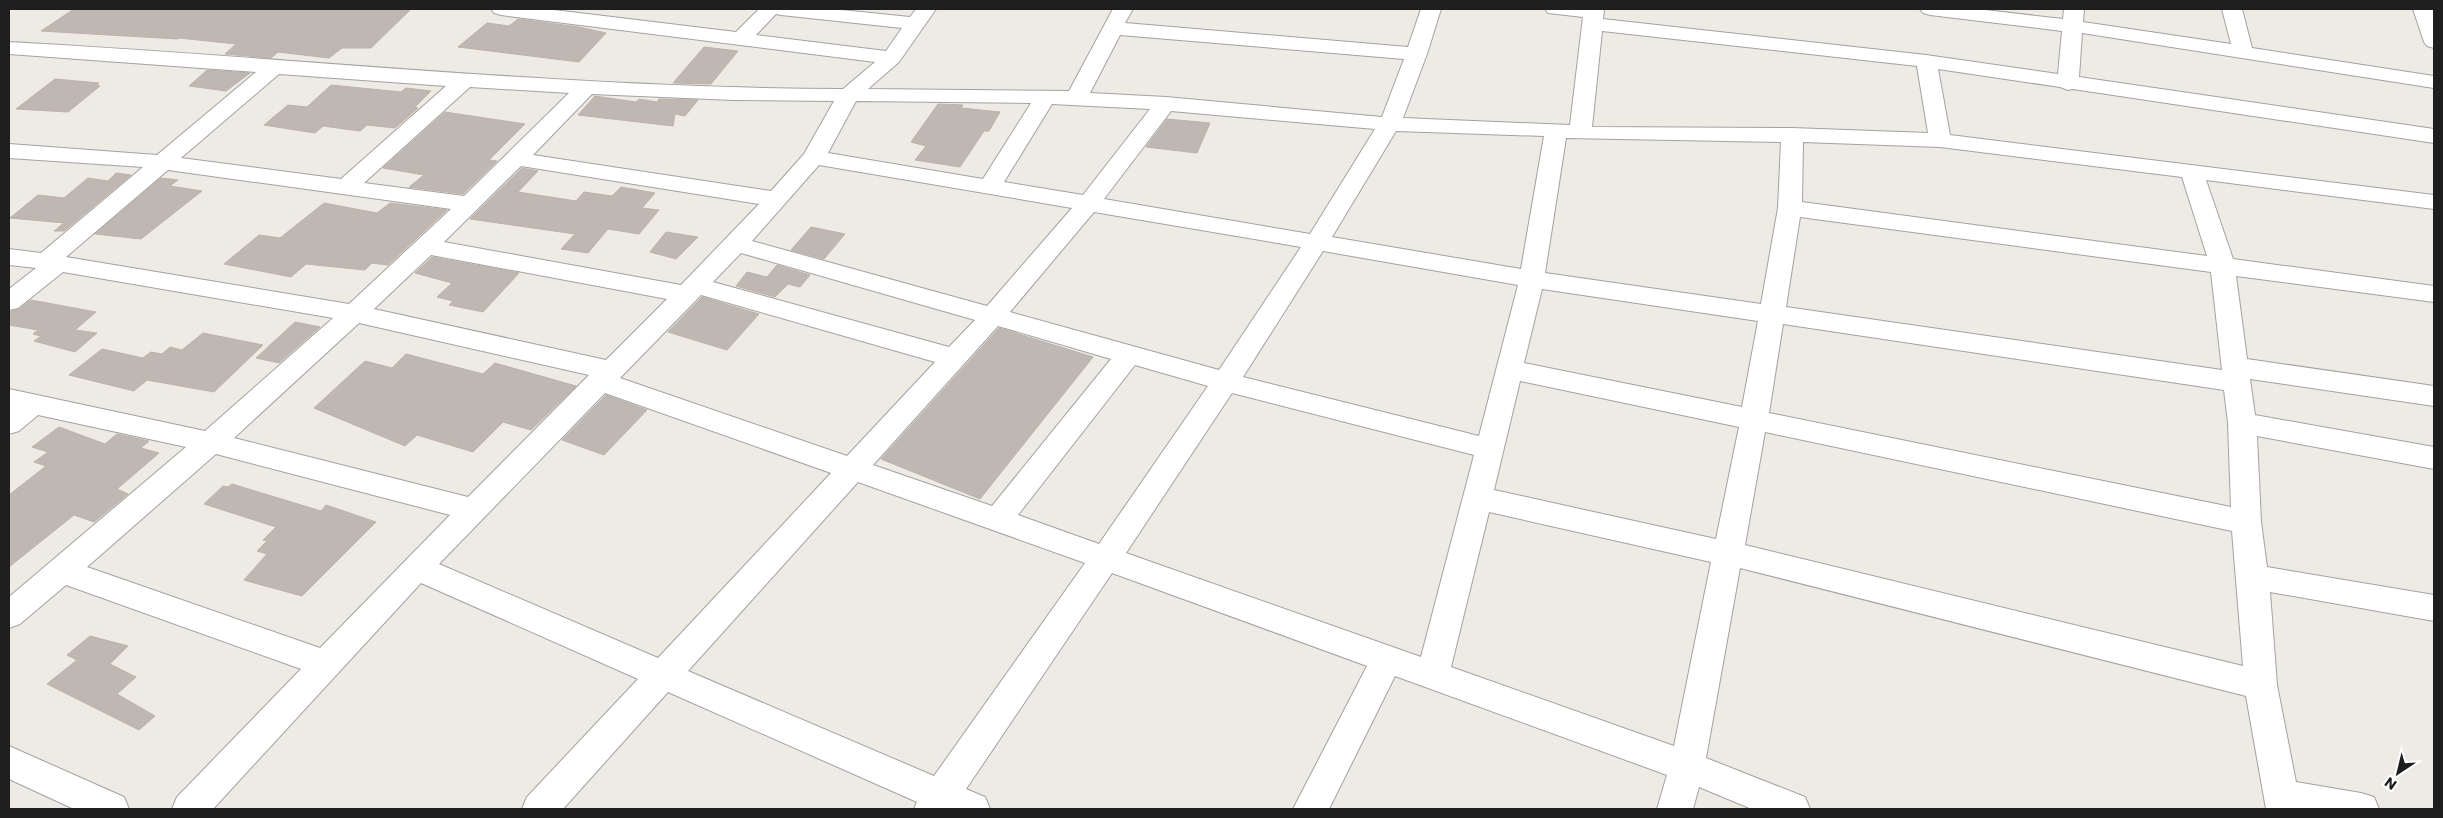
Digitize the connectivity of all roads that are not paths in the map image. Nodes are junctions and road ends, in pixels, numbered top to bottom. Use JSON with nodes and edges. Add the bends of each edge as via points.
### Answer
{"nodes":[{"id":1,"x":501,"y":9,"type":"edge"},
{"id":2,"x":770,"y":9,"type":"edge"},
{"id":3,"x":781,"y":9,"type":"edge"},
{"id":4,"x":1122,"y":9,"type":"edge"},
{"id":5,"x":1430,"y":9,"type":"edge"},
{"id":6,"x":1555,"y":9,"type":"edge"},
{"id":7,"x":1930,"y":9,"type":"edge"},
{"id":8,"x":2232,"y":9,"type":"edge"},
{"id":9,"x":2422,"y":9,"type":"edge"},
{"id":10,"x":1593,"y":15,"type":"edge"},
{"id":11,"x":921,"y":16,"type":"edge"},
{"id":12,"x":2073,"y":18,"type":"edge"},
{"id":13,"x":1113,"y":28,"type":"junction"},
{"id":14,"x":741,"y":40,"type":"junction"},
{"id":15,"x":2434,"y":42,"type":"edge"},
{"id":16,"x":9,"y":48,"type":"edge"},
{"id":17,"x":2243,"y":52,"type":"junction"},
{"id":18,"x":1417,"y":54,"type":"junction"},
{"id":19,"x":892,"y":58,"type":"junction"},
{"id":20,"x":1926,"y":62,"type":"junction"},
{"id":21,"x":275,"y":67,"type":"junction"},
{"id":22,"x":466,"y":80,"type":"junction"},
{"id":23,"x":2434,"y":82,"type":"edge"},
{"id":24,"x":2068,"y":84,"type":"junction"},
{"id":25,"x":588,"y":86,"type":"junction"},
{"id":26,"x":849,"y":94,"type":"junction"},
{"id":27,"x":1045,"y":97,"type":"junction"},
{"id":28,"x":1076,"y":98,"type":"junction"},
{"id":29,"x":1166,"y":103,"type":"junction"},
{"id":30,"x":1390,"y":123,"type":"junction"},
{"id":31,"x":1568,"y":131,"type":"junction"},
{"id":32,"x":1792,"y":135,"type":"junction"},
{"id":33,"x":2434,"y":136,"type":"edge"},
{"id":34,"x":1940,"y":140,"type":"junction"},
{"id":35,"x":9,"y":151,"type":"edge"},
{"id":36,"x":814,"y":157,"type":"junction"},
{"id":37,"x":517,"y":159,"type":"junction"},
{"id":38,"x":162,"y":162,"type":"junction"},
{"id":39,"x":2191,"y":171,"type":"junction"},
{"id":40,"x":347,"y":186,"type":"junction"},
{"id":41,"x":990,"y":186,"type":"junction"},
{"id":42,"x":775,"y":199,"type":"junction"},
{"id":43,"x":1090,"y":202,"type":"junction"},
{"id":44,"x":2434,"y":202,"type":"edge"},
{"id":45,"x":469,"y":204,"type":"junction"},
{"id":46,"x":1790,"y":208,"type":"junction"},
{"id":47,"x":1318,"y":243,"type":"junction"},
{"id":48,"x":736,"y":244,"type":"junction"},
{"id":49,"x":424,"y":246,"type":"junction"},
{"id":50,"x":9,"y":257,"type":"edge"},
{"id":51,"x":52,"y":262,"type":"junction"},
{"id":52,"x":2223,"y":267,"type":"junction"},
{"id":53,"x":1532,"y":279,"type":"junction"},
{"id":54,"x":691,"y":290,"type":"junction"},
{"id":55,"x":2434,"y":294,"type":"edge"},
{"id":56,"x":9,"y":302,"type":"edge"},
{"id":57,"x":354,"y":313,"type":"junction"},
{"id":58,"x":1770,"y":314,"type":"junction"},
{"id":59,"x":992,"y":316,"type":"junction"},
{"id":60,"x":1129,"y":354,"type":"junction"},
{"id":61,"x":954,"y":358,"type":"junction"},
{"id":62,"x":1510,"y":369,"type":"junction"},
{"id":63,"x":2236,"y":374,"type":"junction"},
{"id":64,"x":605,"y":376,"type":"junction"},
{"id":65,"x":1227,"y":382,"type":"junction"},
{"id":66,"x":2434,"y":396,"type":"edge"},
{"id":67,"x":21,"y":402,"type":"edge"},
{"id":68,"x":1754,"y":419,"type":"junction"},
{"id":69,"x":2242,"y":423,"type":"junction"},
{"id":70,"x":9,"y":424,"type":"edge"},
{"id":71,"x":210,"y":442,"type":"junction"},
{"id":72,"x":1490,"y":449,"type":"junction"},
{"id":73,"x":2434,"y":458,"type":"edge"},
{"id":74,"x":854,"y":469,"type":"junction"},
{"id":75,"x":1477,"y":498,"type":"junction"},
{"id":76,"x":474,"y":510,"type":"junction"},
{"id":77,"x":998,"y":520,"type":"junction"},
{"id":78,"x":2246,"y":522,"type":"junction"},
{"id":79,"x":1727,"y":553,"type":"junction"},
{"id":80,"x":1106,"y":558,"type":"junction"},
{"id":81,"x":416,"y":568,"type":"junction"},
{"id":82,"x":62,"y":571,"type":"junction"},
{"id":83,"x":2253,"y":577,"type":"junction"},
{"id":84,"x":2434,"y":608,"type":"edge"},
{"id":85,"x":9,"y":615,"type":"edge"},
{"id":86,"x":1386,"y":660,"type":"junction"},
{"id":87,"x":327,"y":664,"type":"junction"},
{"id":88,"x":662,"y":675,"type":"junction"},
{"id":89,"x":1433,"y":676,"type":"junction"},
{"id":90,"x":2261,"y":685,"type":"junction"},
{"id":91,"x":1687,"y":766,"type":"junction"},
{"id":92,"x":15,"y":774,"type":"edge"},
{"id":93,"x":2282,"y":802,"type":"edge"},
{"id":94,"x":937,"y":803,"type":"edge"},
{"id":95,"x":111,"y":809,"type":"edge"},
{"id":96,"x":190,"y":809,"type":"edge"},
{"id":97,"x":540,"y":809,"type":"edge"},
{"id":98,"x":972,"y":809,"type":"edge"},
{"id":99,"x":1311,"y":809,"type":"edge"},
{"id":100,"x":1675,"y":809,"type":"edge"},
{"id":101,"x":1792,"y":809,"type":"edge"},
{"id":102,"x":2361,"y":809,"type":"edge"}],
"edges":[{"from":1,"to":14,"type":"street"},
{"from":2,"to":14,"type":"street"},
{"from":3,"to":11,"type":"street"},
{"from":4,"to":13,"type":"street"},
{"from":5,"to":18,"type":"street"},
{"from":6,"to":10,"type":"street"},
{"from":7,"to":12,"type":"street"},
{"from":8,"to":17,"type":"street"},
{"from":9,"to":15,"type":"street"},
{"from":10,"to":20,"type":"street"},
{"from":10,"to":31,"type":"street"},
{"from":11,"to":19,"type":"street"},
{"from":12,"to":17,"type":"street"},
{"from":12,"to":24,"type":"street"},
{"from":13,"to":18,"type":"street"},
{"from":13,"to":28,"type":"street"},
{"from":14,"to":19,"type":"street"},
{"from":16,"to":21,"type":"street"},
{"from":17,"to":23,"type":"street"},
{"from":18,"to":30,"type":"street"},
{"from":19,"to":26,"type":"street"},
{"from":20,"to":24,"type":"street"},
{"from":20,"to":34,"type":"street"},
{"from":21,"to":22,"type":"street"},
{"from":21,"to":38,"type":"street"},
{"from":22,"to":25,"type":"street"},
{"from":22,"to":40,"type":"street"},
{"from":24,"to":33,"type":"street"},
{"from":25,"to":26,"type":"street","via":[[768,95]]},
{"from":25,"to":37,"type":"street"},
{"from":26,"to":27,"type":"street"},
{"from":26,"to":36,"type":"street"},
{"from":27,"to":28,"type":"street"},
{"from":27,"to":41,"type":"street"},
{"from":28,"to":29,"type":"street"},
{"from":29,"to":30,"type":"street"},
{"from":29,"to":43,"type":"street"},
{"from":30,"to":31,"type":"street"},
{"from":30,"to":47,"type":"street"},
{"from":31,"to":32,"type":"street"},
{"from":31,"to":53,"type":"street"},
{"from":32,"to":34,"type":"street"},
{"from":32,"to":46,"type":"street"},
{"from":34,"to":39,"type":"street"},
{"from":35,"to":38,"type":"street"},
{"from":36,"to":41,"type":"street"},
{"from":36,"to":42,"type":"street"},
{"from":37,"to":42,"type":"street"},
{"from":37,"to":45,"type":"street"},
{"from":38,"to":40,"type":"street"},
{"from":38,"to":51,"type":"street"},
{"from":39,"to":44,"type":"street"},
{"from":39,"to":52,"type":"street"},
{"from":40,"to":45,"type":"street"},
{"from":41,"to":43,"type":"street"},
{"from":42,"to":48,"type":"street"},
{"from":43,"to":47,"type":"street"},
{"from":43,"to":59,"type":"street"},
{"from":45,"to":49,"type":"street"},
{"from":46,"to":52,"type":"street"},
{"from":46,"to":58,"type":"street"},
{"from":47,"to":53,"type":"street"},
{"from":47,"to":65,"type":"street"},
{"from":48,"to":54,"type":"street"},
{"from":48,"to":59,"type":"street"},
{"from":49,"to":54,"type":"street"},
{"from":49,"to":57,"type":"street"},
{"from":50,"to":51,"type":"street"},
{"from":51,"to":56,"type":"street"},
{"from":51,"to":57,"type":"street"},
{"from":52,"to":55,"type":"street"},
{"from":52,"to":63,"type":"street"},
{"from":53,"to":58,"type":"street"},
{"from":53,"to":62,"type":"street"},
{"from":54,"to":61,"type":"street"},
{"from":54,"to":64,"type":"street"},
{"from":57,"to":64,"type":"street"},
{"from":57,"to":71,"type":"street"},
{"from":58,"to":63,"type":"street"},
{"from":58,"to":68,"type":"street"},
{"from":59,"to":60,"type":"street"},
{"from":59,"to":61,"type":"street"},
{"from":60,"to":65,"type":"street"},
{"from":60,"to":77,"type":"street"},
{"from":61,"to":74,"type":"street"},
{"from":62,"to":68,"type":"street"},
{"from":62,"to":72,"type":"street"},
{"from":63,"to":66,"type":"street"},
{"from":63,"to":69,"type":"street"},
{"from":64,"to":74,"type":"street"},
{"from":64,"to":76,"type":"street"},
{"from":65,"to":72,"type":"street"},
{"from":65,"to":80,"type":"street"},
{"from":67,"to":70,"type":"street"},
{"from":67,"to":71,"type":"street"},
{"from":68,"to":78,"type":"street"},
{"from":68,"to":79,"type":"street"},
{"from":69,"to":73,"type":"street"},
{"from":69,"to":78,"type":"street"},
{"from":71,"to":76,"type":"street"},
{"from":71,"to":82,"type":"street"},
{"from":72,"to":75,"type":"street"},
{"from":74,"to":77,"type":"street"},
{"from":74,"to":88,"type":"street"},
{"from":75,"to":79,"type":"street"},
{"from":75,"to":89,"type":"street"},
{"from":76,"to":81,"type":"street"},
{"from":77,"to":80,"type":"street"},
{"from":78,"to":83,"type":"street"},
{"from":79,"to":90,"type":"street"},
{"from":79,"to":91,"type":"street"},
{"from":80,"to":86,"type":"street"},
{"from":80,"to":94,"type":"street"},
{"from":81,"to":87,"type":"street"},
{"from":81,"to":88,"type":"street"},
{"from":82,"to":85,"type":"street"},
{"from":82,"to":87,"type":"street"},
{"from":83,"to":84,"type":"street"},
{"from":83,"to":90,"type":"street"},
{"from":86,"to":89,"type":"street"},
{"from":86,"to":99,"type":"street"},
{"from":87,"to":96,"type":"street"},
{"from":88,"to":94,"type":"street"},
{"from":88,"to":97,"type":"street"},
{"from":89,"to":91,"type":"street"},
{"from":90,"to":93,"type":"street"},
{"from":91,"to":100,"type":"street"},
{"from":91,"to":101,"type":"street"},
{"from":92,"to":95,"type":"street"},
{"from":93,"to":102,"type":"street"},
{"from":94,"to":98,"type":"street"}]}
